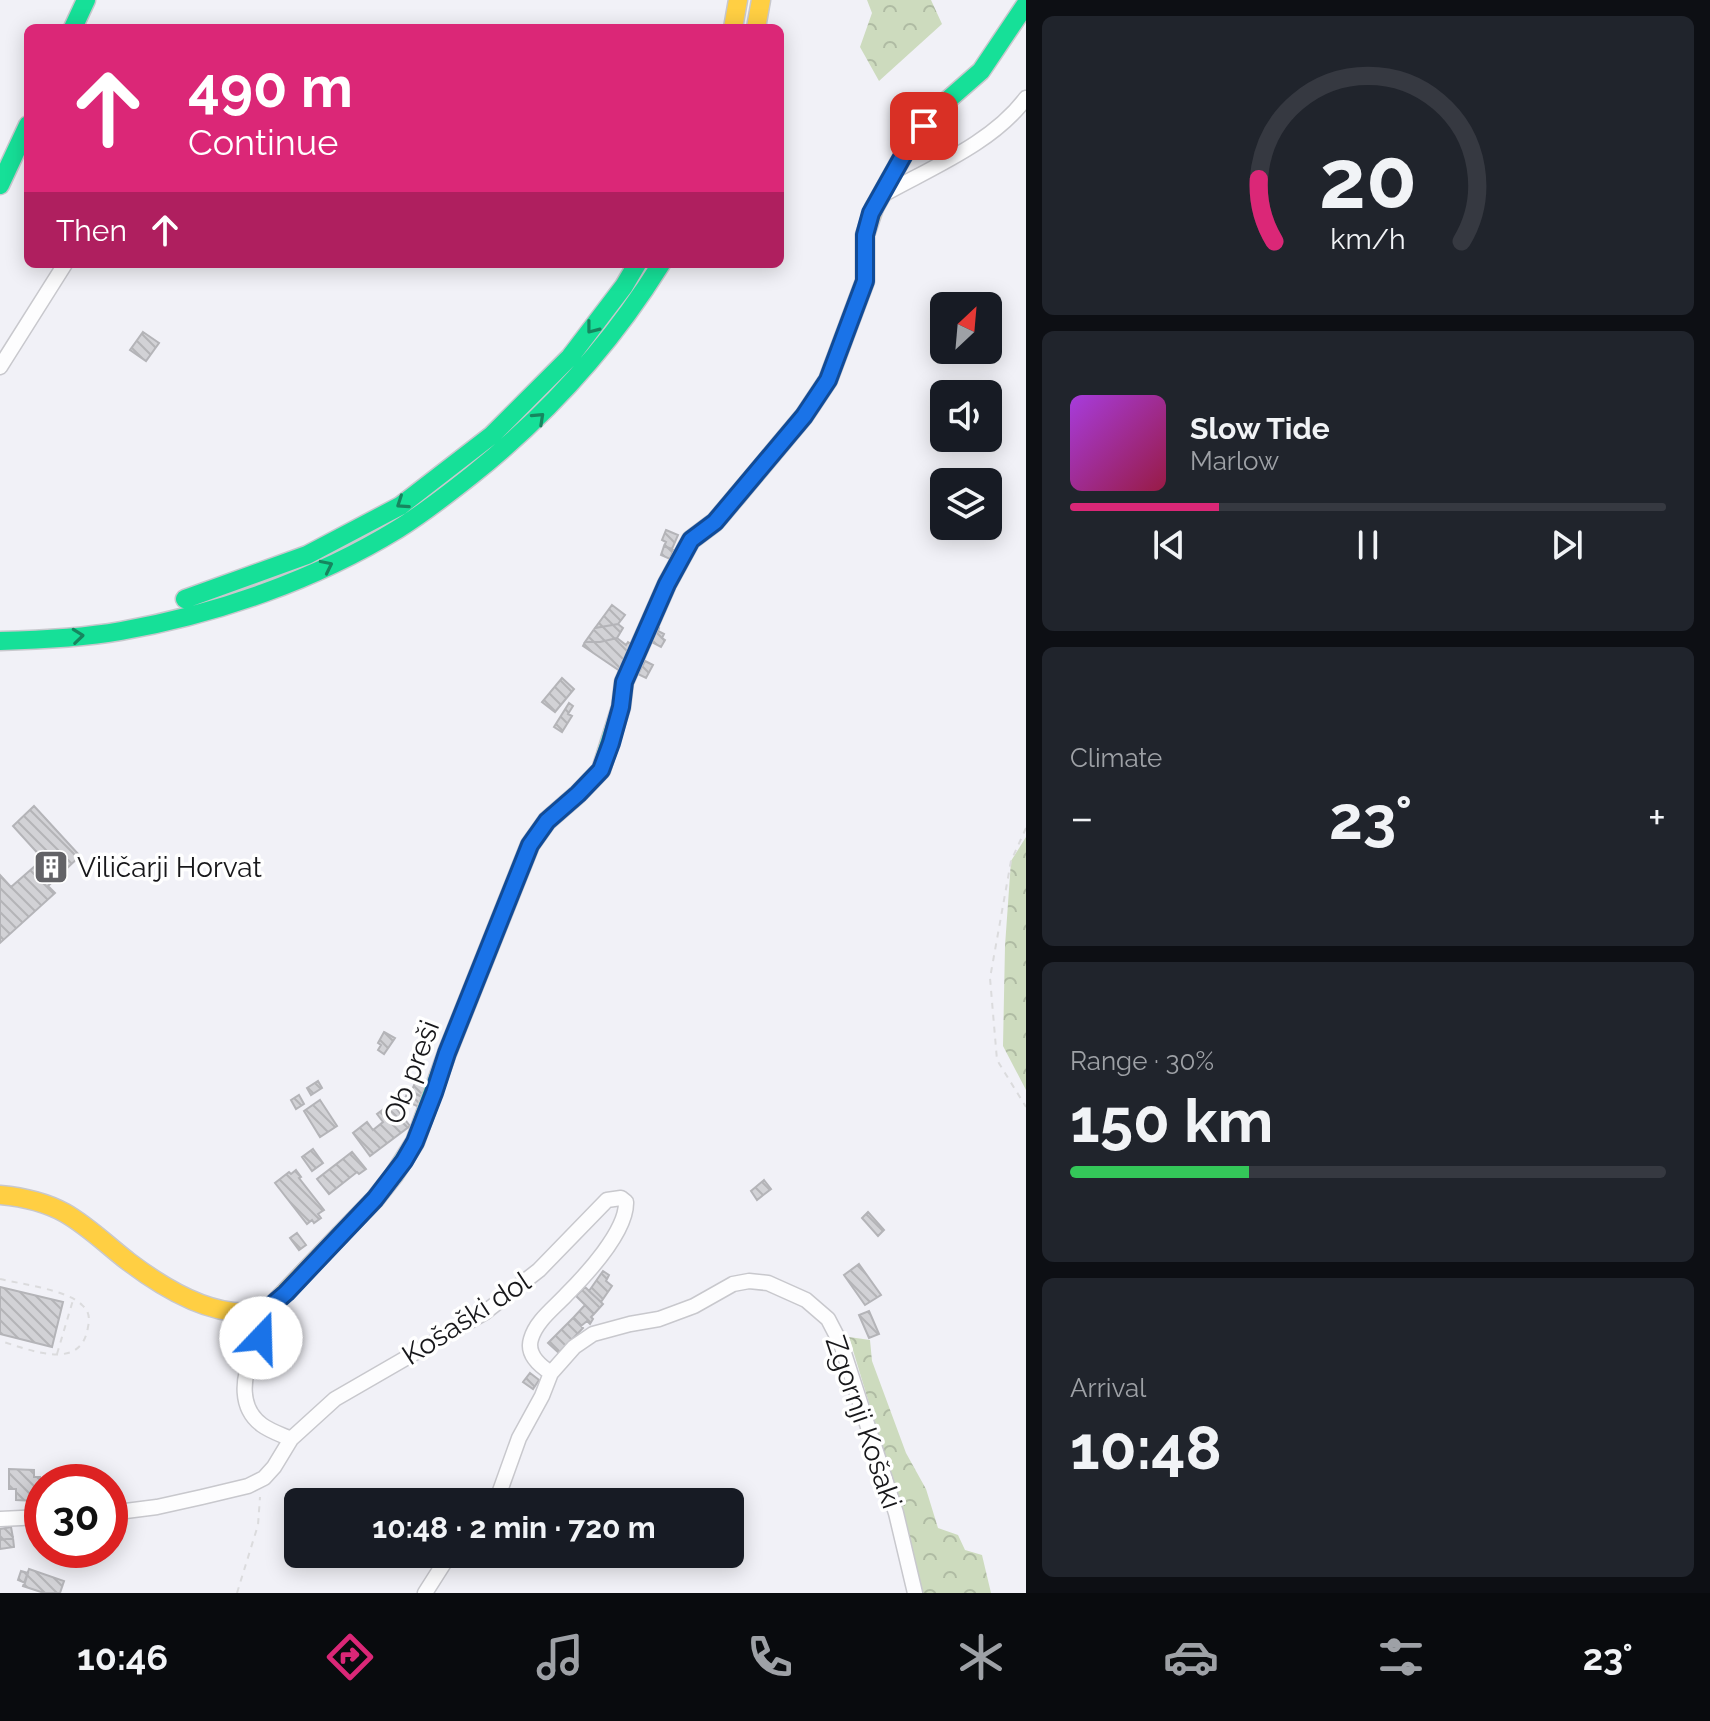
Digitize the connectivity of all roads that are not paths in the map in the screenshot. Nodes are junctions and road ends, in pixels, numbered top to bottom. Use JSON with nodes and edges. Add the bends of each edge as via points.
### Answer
{"nodes":[{"id":1,"x":86,"y":0,"type":"edge"},
{"id":2,"x":738,"y":0,"type":"edge"},
{"id":3,"x":761,"y":0,"type":"edge"},
{"id":4,"x":1026,"y":4,"type":"edge"},
{"id":5,"x":75,"y":24,"type":"edge"},
{"id":6,"x":734,"y":24,"type":"edge"},
{"id":7,"x":757,"y":24,"type":"edge"},
{"id":8,"x":1026,"y":98,"type":"edge"},
{"id":9,"x":24,"y":134,"type":"edge"},
{"id":10,"x":0,"y":185,"type":"edge"},
{"id":11,"x":878,"y":198,"type":"junction"},
{"id":12,"x":62,"y":268,"type":"edge"},
{"id":13,"x":635,"y":268,"type":"edge"},
{"id":14,"x":658,"y":268,"type":"edge"},
{"id":15,"x":0,"y":367,"type":"edge"},
{"id":16,"x":163,"y":604,"type":"dead end"},
{"id":17,"x":108,"y":615,"type":"dead end"},
{"id":18,"x":80,"y":619,"type":"dead end"},
{"id":19,"x":37,"y":622,"type":"dead end"},
{"id":20,"x":0,"y":624,"type":"edge"},
{"id":21,"x":0,"y":641,"type":"edge"},
{"id":22,"x":0,"y":1195,"type":"edge"},
{"id":23,"x":264,"y":1312,"type":"junction"},
{"id":24,"x":551,"y":1373,"type":"junction"},
{"id":25,"x":291,"y":1439,"type":"junction"},
{"id":26,"x":501,"y":1488,"type":"edge"},
{"id":27,"x":128,"y":1511,"type":"edge"},
{"id":28,"x":24,"y":1518,"type":"edge"},
{"id":29,"x":0,"y":1519,"type":"edge"},
{"id":30,"x":441,"y":1568,"type":"edge"},
{"id":31,"x":425,"y":1593,"type":"edge"},
{"id":32,"x":915,"y":1593,"type":"edge"}],
"edges":[{"from":1,"to":5,"type":"main road"},
{"from":2,"to":6,"type":"main road"},
{"from":3,"to":7,"type":"main road"},
{"from":4,"to":11,"type":"main road","name":"Ob preši","via":[[981,71],[941,106],[908,147]]},
{"from":8,"to":11,"type":"street","via":[[986,138]]},
{"from":9,"to":10,"type":"main road"},
{"from":11,"to":23,"type":"main road","name":"Ob preši","via":[[865,235],[865,281],[828,380],[715,522],[691,540],[667,584],[624,682],[601,770],[547,821],[530,845],[415,1142],[375,1199]]},
{"from":12,"to":15,"type":"street"},
{"from":13,"to":16,"type":"main road","one_way":true,"via":[[570,357],[492,435],[400,506],[307,555]]},
{"from":21,"to":14,"type":"main road","one_way":true,"via":[[119,631],[193,615],[321,569],[390,534],[504,451],[555,403],[617,329]]},
{"from":17,"to":18,"type":"main road"},
{"from":19,"to":20,"type":"main road"},
{"from":22,"to":23,"type":"main road","via":[[32,1200],[66,1214],[140,1270],[190,1298],[243,1314]]},
{"from":23,"to":25,"type":"street","via":[[245,1400],[262,1425]]},
{"from":24,"to":25,"type":"street","name":"Košaški dol","via":[[531,1355],[530,1341],[618,1230],[626,1212],[621,1198],[607,1200],[539,1270],[484,1313],[335,1399]]},
{"from":24,"to":26,"type":"street","name":"Zgornji Košaki"},
{"from":24,"to":32,"type":"street","name":"Zgornji Košaki","via":[[593,1334],[659,1319],[733,1284],[768,1283],[806,1300],[828,1319],[841,1344],[896,1513]]},
{"from":25,"to":27,"type":"street","name":"Košaški dol","via":[[274,1467],[248,1486]]},
{"from":28,"to":29,"type":"street"},
{"from":30,"to":31,"type":"street"}]}
